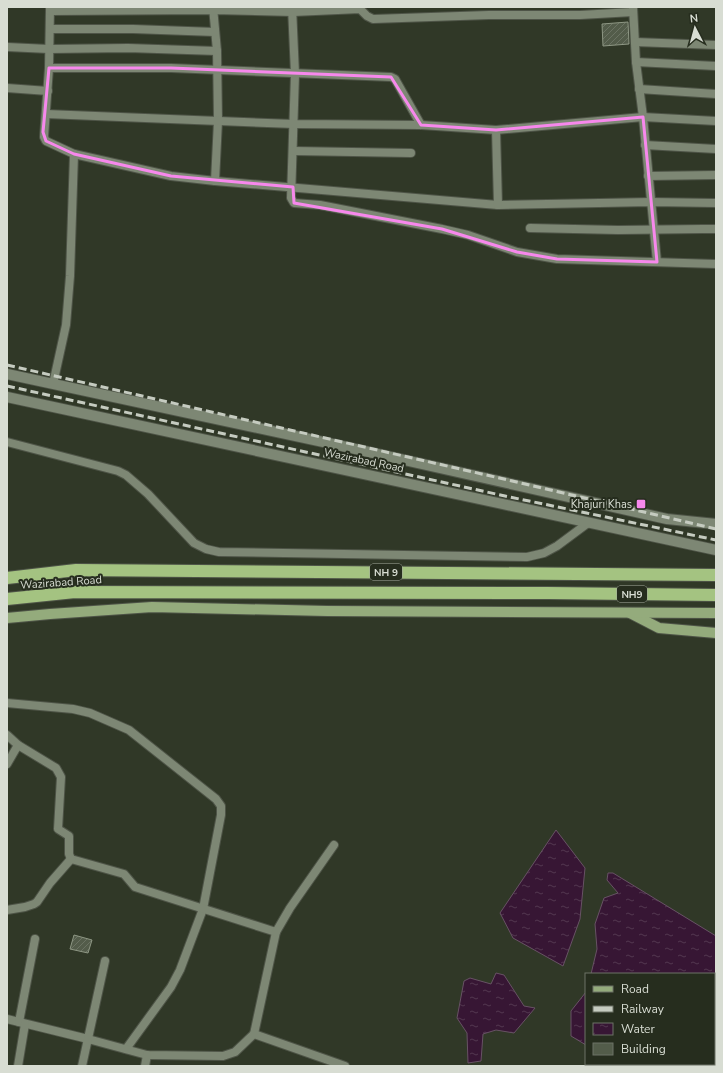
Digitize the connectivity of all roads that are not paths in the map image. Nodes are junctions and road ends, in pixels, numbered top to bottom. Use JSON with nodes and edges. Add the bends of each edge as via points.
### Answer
{"nodes":[{"id":1,"x":370,"y":7,"type":"edge"},
{"id":2,"x":50,"y":9,"type":"edge"},
{"id":3,"x":213,"y":9,"type":"edge"},
{"id":4,"x":292,"y":9,"type":"edge"},
{"id":5,"x":360,"y":9,"type":"junction"},
{"id":6,"x":633,"y":9,"type":"edge"},
{"id":7,"x":489,"y":11,"type":"edge"},
{"id":8,"x":50,"y":29,"type":"junction"},
{"id":9,"x":215,"y":32,"type":"junction"},
{"id":10,"x":635,"y":42,"type":"junction"},
{"id":11,"x":716,"y":45,"type":"edge"},
{"id":12,"x":7,"y":47,"type":"edge"},
{"id":13,"x":49,"y":49,"type":"junction"},
{"id":14,"x":217,"y":51,"type":"junction"},
{"id":15,"x":636,"y":62,"type":"junction"},
{"id":16,"x":716,"y":66,"type":"edge"},
{"id":17,"x":49,"y":68,"type":"junction"},
{"id":18,"x":218,"y":70,"type":"junction"},
{"id":19,"x":295,"y":74,"type":"junction"},
{"id":20,"x":7,"y":88,"type":"edge"},
{"id":21,"x":639,"y":90,"type":"junction"},
{"id":22,"x":48,"y":91,"type":"junction"},
{"id":23,"x":716,"y":94,"type":"edge"},
{"id":24,"x":46,"y":114,"type":"junction"},
{"id":25,"x":643,"y":117,"type":"junction"},
{"id":26,"x":218,"y":121,"type":"junction"},
{"id":27,"x":716,"y":122,"type":"edge"},
{"id":28,"x":294,"y":124,"type":"junction"},
{"id":29,"x":421,"y":125,"type":"junction"},
{"id":30,"x":496,"y":130,"type":"junction"},
{"id":31,"x":645,"y":146,"type":"junction"},
{"id":32,"x":716,"y":149,"type":"edge"},
{"id":33,"x":294,"y":151,"type":"junction"},
{"id":34,"x":412,"y":153,"type":"dead end"},
{"id":35,"x":74,"y":154,"type":"junction"},
{"id":36,"x":648,"y":176,"type":"junction"},
{"id":37,"x":716,"y":176,"type":"edge"},
{"id":38,"x":215,"y":181,"type":"junction"},
{"id":39,"x":293,"y":187,"type":"junction"},
{"id":40,"x":651,"y":202,"type":"junction"},
{"id":41,"x":716,"y":203,"type":"edge"},
{"id":42,"x":498,"y":205,"type":"junction"},
{"id":43,"x":530,"y":228,"type":"dead end"},
{"id":44,"x":654,"y":230,"type":"junction"},
{"id":45,"x":716,"y":230,"type":"edge"},
{"id":46,"x":657,"y":262,"type":"junction"},
{"id":47,"x":716,"y":264,"type":"edge"},
{"id":48,"x":7,"y":374,"type":"edge"},
{"id":49,"x":53,"y":384,"type":"junction"},
{"id":50,"x":7,"y":397,"type":"edge"},
{"id":51,"x":7,"y":442,"type":"edge"},
{"id":52,"x":588,"y":524,"type":"junction"},
{"id":53,"x":716,"y":524,"type":"edge"},
{"id":54,"x":716,"y":550,"type":"edge"},
{"id":55,"x":716,"y":575,"type":"edge"},
{"id":56,"x":7,"y":578,"type":"edge"},
{"id":57,"x":548,"y":593,"type":"joint"},
{"id":58,"x":716,"y":595,"type":"edge"},
{"id":59,"x":7,"y":599,"type":"edge"},
{"id":60,"x":628,"y":612,"type":"junction"},
{"id":61,"x":716,"y":613,"type":"edge"},
{"id":62,"x":7,"y":618,"type":"edge"},
{"id":63,"x":711,"y":633,"type":"edge"},
{"id":64,"x":7,"y":703,"type":"edge"},
{"id":65,"x":7,"y":735,"type":"edge"},
{"id":66,"x":18,"y":745,"type":"junction"},
{"id":67,"x":7,"y":764,"type":"edge"},
{"id":68,"x":334,"y":845,"type":"dead end"},
{"id":69,"x":71,"y":859,"type":"junction"},
{"id":70,"x":203,"y":909,"type":"junction"},
{"id":71,"x":7,"y":910,"type":"edge"},
{"id":72,"x":276,"y":932,"type":"junction"},
{"id":73,"x":35,"y":938,"type":"dead end"},
{"id":74,"x":105,"y":961,"type":"dead end"},
{"id":75,"x":7,"y":1019,"type":"edge"},
{"id":76,"x":22,"y":1023,"type":"junction"},
{"id":77,"x":254,"y":1034,"type":"junction"},
{"id":78,"x":88,"y":1039,"type":"junction"},
{"id":79,"x":126,"y":1049,"type":"junction"},
{"id":80,"x":147,"y":1055,"type":"junction"},
{"id":81,"x":18,"y":1066,"type":"edge"},
{"id":82,"x":82,"y":1066,"type":"edge"},
{"id":83,"x":145,"y":1066,"type":"edge"},
{"id":84,"x":345,"y":1066,"type":"edge"}],
"edges":[{"from":1,"to":5,"type":"street"},
{"from":2,"to":3,"type":"street"},
{"from":2,"to":8,"type":"street"},
{"from":3,"to":4,"type":"street"},
{"from":3,"to":9,"type":"street"},
{"from":4,"to":5,"type":"street"},
{"from":4,"to":19,"type":"street"},
{"from":5,"to":7,"type":"street","via":[[373,19]]},
{"from":6,"to":7,"type":"street","via":[[580,15]]},
{"from":6,"to":10,"type":"street"},
{"from":8,"to":9,"type":"street"},
{"from":8,"to":13,"type":"street"},
{"from":9,"to":14,"type":"street"},
{"from":10,"to":11,"type":"street"},
{"from":10,"to":15,"type":"street"},
{"from":12,"to":13,"type":"street"},
{"from":13,"to":14,"type":"street"},
{"from":13,"to":17,"type":"street"},
{"from":14,"to":18,"type":"street"},
{"from":15,"to":16,"type":"street"},
{"from":15,"to":21,"type":"street"},
{"from":17,"to":18,"type":"street"},
{"from":17,"to":22,"type":"street"},
{"from":18,"to":19,"type":"street"},
{"from":18,"to":26,"type":"street"},
{"from":19,"to":28,"type":"street"},
{"from":19,"to":29,"type":"street","via":[[393,78]]},
{"from":20,"to":22,"type":"street"},
{"from":21,"to":23,"type":"street"},
{"from":21,"to":25,"type":"street"},
{"from":22,"to":24,"type":"street"},
{"from":24,"to":26,"type":"street"},
{"from":24,"to":35,"type":"street","via":[[43,132],[46,141]]},
{"from":25,"to":27,"type":"street"},
{"from":25,"to":30,"type":"street"},
{"from":25,"to":31,"type":"street"},
{"from":26,"to":28,"type":"street"},
{"from":26,"to":38,"type":"street"},
{"from":28,"to":29,"type":"street"},
{"from":28,"to":33,"type":"street"},
{"from":29,"to":30,"type":"street"},
{"from":30,"to":42,"type":"street"},
{"from":31,"to":32,"type":"street"},
{"from":31,"to":36,"type":"street"},
{"from":33,"to":34,"type":"street"},
{"from":33,"to":39,"type":"street"},
{"from":35,"to":38,"type":"street","via":[[171,176]]},
{"from":35,"to":49,"type":"street","via":[[66,325]]},
{"from":36,"to":37,"type":"street"},
{"from":36,"to":40,"type":"street"},
{"from":38,"to":39,"type":"street"},
{"from":39,"to":42,"type":"street"},
{"from":39,"to":46,"type":"street","via":[[294,203],[320,205],[442,229],[517,252],[557,259]]},
{"from":40,"to":41,"type":"street"},
{"from":40,"to":42,"type":"street"},
{"from":40,"to":44,"type":"street"},
{"from":43,"to":44,"type":"street"},
{"from":44,"to":45,"type":"street"},
{"from":44,"to":46,"type":"street"},
{"from":46,"to":47,"type":"street"},
{"from":48,"to":49,"type":"main road","name":"Wazirabad Road"},
{"from":49,"to":53,"type":"main road","name":"Wazirabad Road","via":[[667,519]]},
{"from":50,"to":52,"type":"main road","name":"Wazirabad Road"},
{"from":51,"to":52,"type":"street","via":[[126,475],[148,494],[194,543],[219,552],[527,557],[544,553],[557,546]]},
{"from":52,"to":54,"type":"main road","name":"Wazirabad Road"},
{"from":55,"to":56,"type":"highway","name":"Wazirabad Road","number":"NH 9","via":[[76,570]]},
{"from":57,"to":58,"type":"highway","name":"Wazirabad Road","number":"NH9"},
{"from":57,"to":59,"type":"highway","name":"Wazirabad Road","number":"NH 9","via":[[75,592]]},
{"from":60,"to":61,"type":"main road"},
{"from":60,"to":62,"type":"main road","via":[[334,611],[152,607]]},
{"from":60,"to":63,"type":"main road","via":[[659,628]]},
{"from":64,"to":70,"type":"street","via":[[73,709],[117,724],[129,730],[216,799],[221,806],[221,815]]},
{"from":65,"to":66,"type":"street"},
{"from":66,"to":67,"type":"street"},
{"from":66,"to":69,"type":"street","via":[[56,768],[62,777],[58,829],[69,836]]},
{"from":68,"to":72,"type":"street"},
{"from":69,"to":70,"type":"street","via":[[124,874],[135,887]]},
{"from":69,"to":71,"type":"street","via":[[37,902]]},
{"from":70,"to":72,"type":"street"},
{"from":70,"to":79,"type":"street","via":[[176,978]]},
{"from":72,"to":77,"type":"street"},
{"from":73,"to":76,"type":"street"},
{"from":74,"to":78,"type":"street"},
{"from":75,"to":76,"type":"street"},
{"from":76,"to":78,"type":"street"},
{"from":76,"to":81,"type":"street"},
{"from":77,"to":80,"type":"street","via":[[235,1052],[222,1056]]},
{"from":77,"to":84,"type":"street"},
{"from":78,"to":79,"type":"street"},
{"from":78,"to":82,"type":"street"},
{"from":79,"to":80,"type":"street"},
{"from":80,"to":83,"type":"street"}]}
